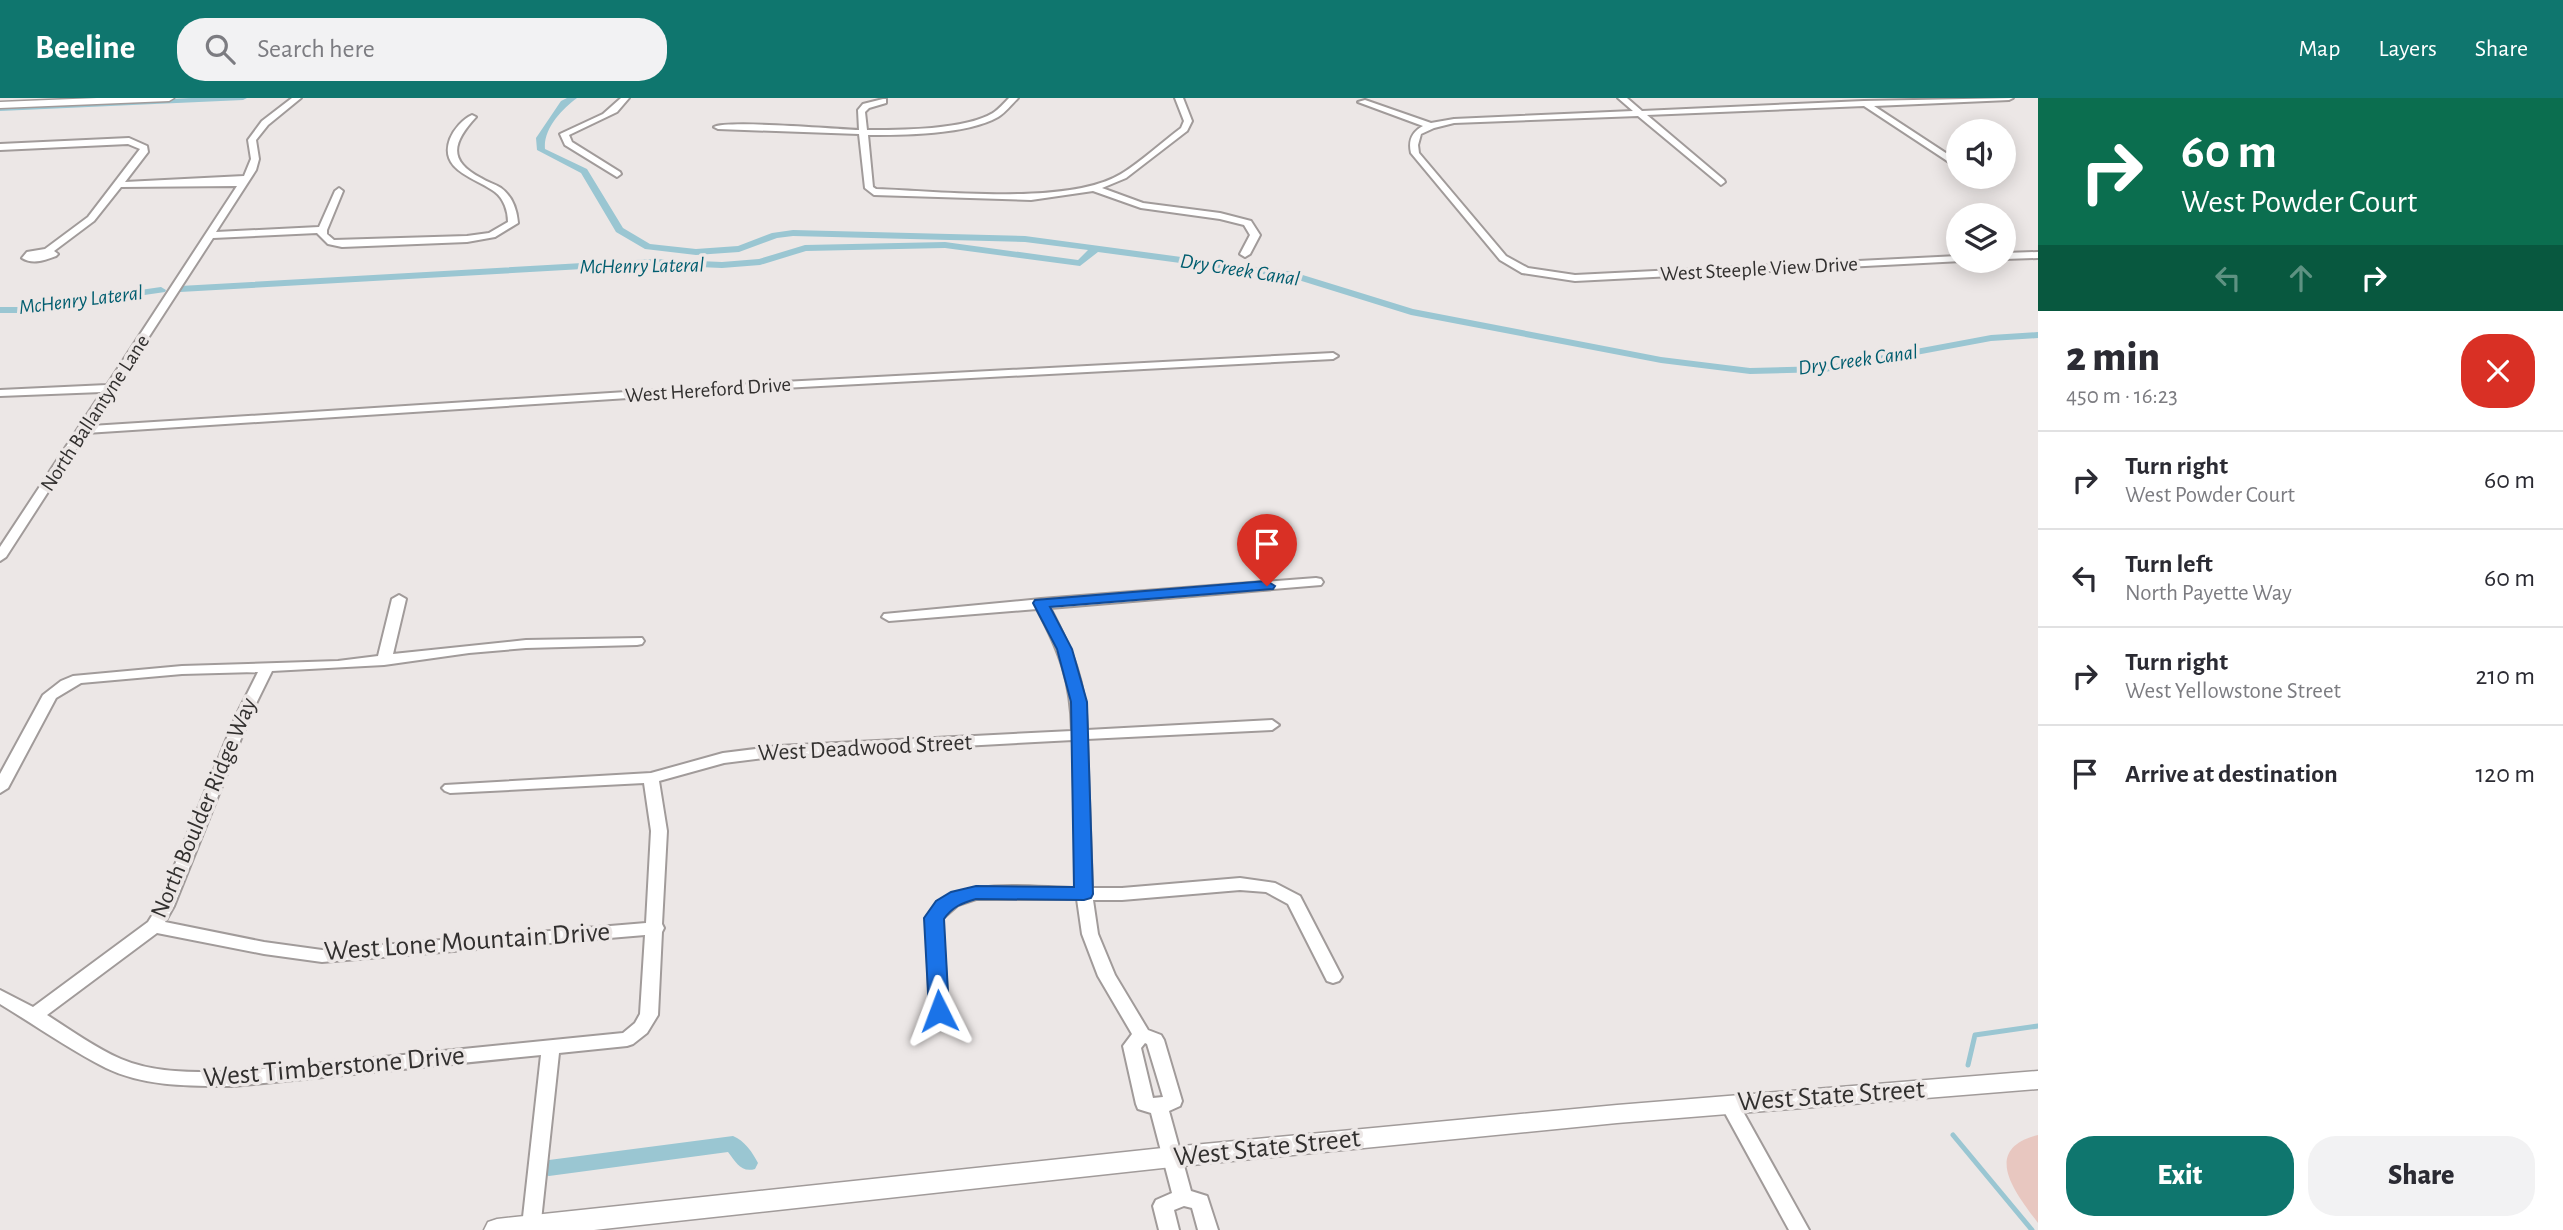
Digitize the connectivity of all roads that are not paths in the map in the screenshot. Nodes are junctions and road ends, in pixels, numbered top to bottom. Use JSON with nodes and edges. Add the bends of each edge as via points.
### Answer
{"nodes":[{"id":1,"x":169,"y":98,"type":"edge"},
{"id":2,"x":297,"y":98,"type":"edge"},
{"id":3,"x":625,"y":98,"type":"edge"},
{"id":4,"x":1014,"y":98,"type":"edge"},
{"id":5,"x":1179,"y":98,"type":"edge"},
{"id":6,"x":1622,"y":98,"type":"edge"},
{"id":7,"x":1857,"y":98,"type":"edge"},
{"id":8,"x":2008,"y":98,"type":"edge"},
{"id":9,"x":883,"y":101,"type":"dead end"},
{"id":10,"x":1362,"y":102,"type":"dead end"},
{"id":11,"x":1866,"y":104,"type":"junction"},
{"id":12,"x":0,"y":106,"type":"edge"},
{"id":13,"x":1640,"y":113,"type":"junction"},
{"id":14,"x":472,"y":117,"type":"dead end"},
{"id":15,"x":1431,"y":126,"type":"junction"},
{"id":16,"x":718,"y":127,"type":"dead end"},
{"id":17,"x":863,"y":131,"type":"junction"},
{"id":18,"x":0,"y":147,"type":"edge"},
{"id":19,"x":1946,"y":157,"type":"edge"},
{"id":20,"x":617,"y":174,"type":"dead end"},
{"id":21,"x":245,"y":180,"type":"junction"},
{"id":22,"x":1721,"y":181,"type":"dead end"},
{"id":23,"x":117,"y":185,"type":"junction"},
{"id":24,"x":1094,"y":188,"type":"junction"},
{"id":25,"x":339,"y":191,"type":"dead end"},
{"id":26,"x":322,"y":230,"type":"junction"},
{"id":27,"x":210,"y":235,"type":"junction"},
{"id":28,"x":48,"y":251,"type":"dead end"},
{"id":29,"x":1245,"y":254,"type":"dead end"},
{"id":30,"x":2038,"y":255,"type":"edge"},
{"id":31,"x":2016,"y":256,"type":"edge"},
{"id":32,"x":1946,"y":260,"type":"edge"},
{"id":33,"x":1332,"y":356,"type":"dead end"},
{"id":34,"x":109,"y":392,"type":"junction"},
{"id":35,"x":0,"y":393,"type":"edge"},
{"id":36,"x":0,"y":401,"type":"edge"},
{"id":37,"x":84,"y":430,"type":"junction"},
{"id":38,"x":0,"y":557,"type":"edge"},
{"id":39,"x":1316,"y":582,"type":"dead end"},
{"id":40,"x":399,"y":599,"type":"dead end"},
{"id":41,"x":1041,"y":603,"type":"junction"},
{"id":42,"x":889,"y":617,"type":"dead end"},
{"id":43,"x":637,"y":641,"type":"dead end"},
{"id":44,"x":384,"y":661,"type":"junction"},
{"id":45,"x":266,"y":669,"type":"junction"},
{"id":46,"x":1272,"y":725,"type":"dead end"},
{"id":47,"x":1080,"y":736,"type":"junction"},
{"id":48,"x":652,"y":778,"type":"junction"},
{"id":49,"x":0,"y":788,"type":"edge"},
{"id":50,"x":450,"y":788,"type":"dead end"},
{"id":51,"x":1084,"y":894,"type":"junction"},
{"id":52,"x":154,"y":926,"type":"junction"},
{"id":53,"x":656,"y":928,"type":"junction"},
{"id":54,"x":1333,"y":977,"type":"dead end"},
{"id":55,"x":0,"y":996,"type":"edge"},
{"id":56,"x":939,"y":1011,"type":"dead end"},
{"id":57,"x":33,"y":1016,"type":"junction"},
{"id":58,"x":1142,"y":1035,"type":"junction"},
{"id":59,"x":551,"y":1047,"type":"junction"},
{"id":60,"x":2038,"y":1080,"type":"edge"},
{"id":61,"x":1729,"y":1104,"type":"junction"},
{"id":62,"x":1159,"y":1107,"type":"junction"},
{"id":63,"x":1172,"y":1157,"type":"junction"},
{"id":64,"x":1182,"y":1197,"type":"junction"},
{"id":65,"x":532,"y":1226,"type":"junction"},
{"id":66,"x":497,"y":1230,"type":"edge"},
{"id":67,"x":1168,"y":1230,"type":"edge"},
{"id":68,"x":1208,"y":1230,"type":"edge"},
{"id":69,"x":1799,"y":1230,"type":"edge"}],
"edges":[{"from":1,"to":12,"type":"main road"},
{"from":2,"to":21,"type":"street","name":"North Ballantyne Lane","via":[[265,123],[252,140],[255,159]]},
{"from":3,"to":20,"type":"street","via":[[608,114],[564,134],[568,143]]},
{"from":4,"to":17,"type":"street","via":[[1003,113],[971,125],[934,131]]},
{"from":5,"to":24,"type":"street","via":[[1187,112],[1184,129],[1123,176]]},
{"from":6,"to":13,"type":"street"},
{"from":7,"to":11,"type":"street"},
{"from":8,"to":11,"type":"street"},
{"from":9,"to":17,"type":"street","via":[[861,112]]},
{"from":10,"to":15,"type":"street"},
{"from":11,"to":13,"type":"street"},
{"from":11,"to":19,"type":"street"},
{"from":13,"to":15,"type":"street","via":[[1471,120]]},
{"from":13,"to":22,"type":"street"},
{"from":14,"to":26,"type":"street","via":[[455,136],[453,158],[470,176],[502,194],[514,217],[506,229],[467,239],[359,245],[331,242],[321,235]]},
{"from":15,"to":32,"type":"street","name":"West Steeple View Drive","via":[[1414,136],[1415,153],[1494,247],[1512,265],[1534,273],[1560,278]]},
{"from":16,"to":17,"type":"street"},
{"from":17,"to":24,"type":"street","via":[[869,188],[874,192],[1018,198]]},
{"from":18,"to":23,"type":"street","via":[[115,141],[139,144],[145,152]]},
{"from":21,"to":23,"type":"street"},
{"from":21,"to":27,"type":"street","name":"North Ballantyne Lane"},
{"from":23,"to":28,"type":"street","via":[[91,219]]},
{"from":24,"to":29,"type":"street","via":[[1141,205],[1248,223],[1255,235]]},
{"from":25,"to":26,"type":"street"},
{"from":26,"to":27,"type":"street"},
{"from":27,"to":34,"type":"street","name":"North Ballantyne Lane"},
{"from":30,"to":31,"type":"street"},
{"from":33,"to":37,"type":"street","name":"West Hereford Drive","via":[[783,385]]},
{"from":34,"to":35,"type":"street"},
{"from":34,"to":36,"type":"street"},
{"from":34,"to":37,"type":"street","name":"North Ballantyne Lane"},
{"from":37,"to":38,"type":"street","name":"North Ballantyne Lane"},
{"from":39,"to":41,"type":"street"},
{"from":40,"to":44,"type":"street"},
{"from":41,"to":42,"type":"street"},
{"from":41,"to":47,"type":"street","via":[[1073,675]]},
{"from":43,"to":44,"type":"street","via":[[469,649]]},
{"from":44,"to":45,"type":"street"},
{"from":45,"to":49,"type":"street","via":[[182,670],[92,677],[66,684],[50,695]]},
{"from":45,"to":52,"type":"street","name":"North Boulder Ridge Way"},
{"from":46,"to":47,"type":"street","name":"West Deadwood Street"},
{"from":47,"to":48,"type":"street","name":"West Deadwood Street","via":[[779,751],[723,758]]},
{"from":47,"to":51,"type":"street"},
{"from":48,"to":50,"type":"street","name":"West Deadwood Street"},
{"from":48,"to":53,"type":"street","via":[[659,831]]},
{"from":51,"to":54,"type":"street","via":[[1240,884],[1269,887],[1294,900]]},
{"from":51,"to":56,"type":"street","via":[[976,893],[943,906],[934,918]]},
{"from":51,"to":58,"type":"street","via":[[1094,948]]},
{"from":52,"to":53,"type":"street","name":"West Lone Mountain Drive","via":[[323,956]]},
{"from":52,"to":57,"type":"street","name":"North Boulder Ridge Way"},
{"from":53,"to":59,"type":"street","name":"West Timberstone Drive","via":[[649,1016],[641,1028],[627,1039]]},
{"from":55,"to":57,"type":"street","name":"West Timberstone Drive"},
{"from":57,"to":59,"type":"street","name":"West Timberstone Drive","via":[[114,1064],[182,1079],[233,1079]]},
{"from":58,"to":62,"type":"street","via":[[1132,1045],[1145,1104]]},
{"from":58,"to":62,"type":"street","via":[[1154,1040],[1173,1101]]},
{"from":59,"to":65,"type":"street"},
{"from":60,"to":61,"type":"main road","name":"West State Street"},
{"from":61,"to":63,"type":"main road","name":"West State Street"},
{"from":61,"to":69,"type":"street"},
{"from":62,"to":63,"type":"street"},
{"from":63,"to":64,"type":"street"},
{"from":63,"to":65,"type":"main road","name":"West State Street"},
{"from":64,"to":67,"type":"street","via":[[1163,1206]]},
{"from":64,"to":68,"type":"street","via":[[1200,1202]]},
{"from":65,"to":66,"type":"main road","name":"West State Street"}]}
